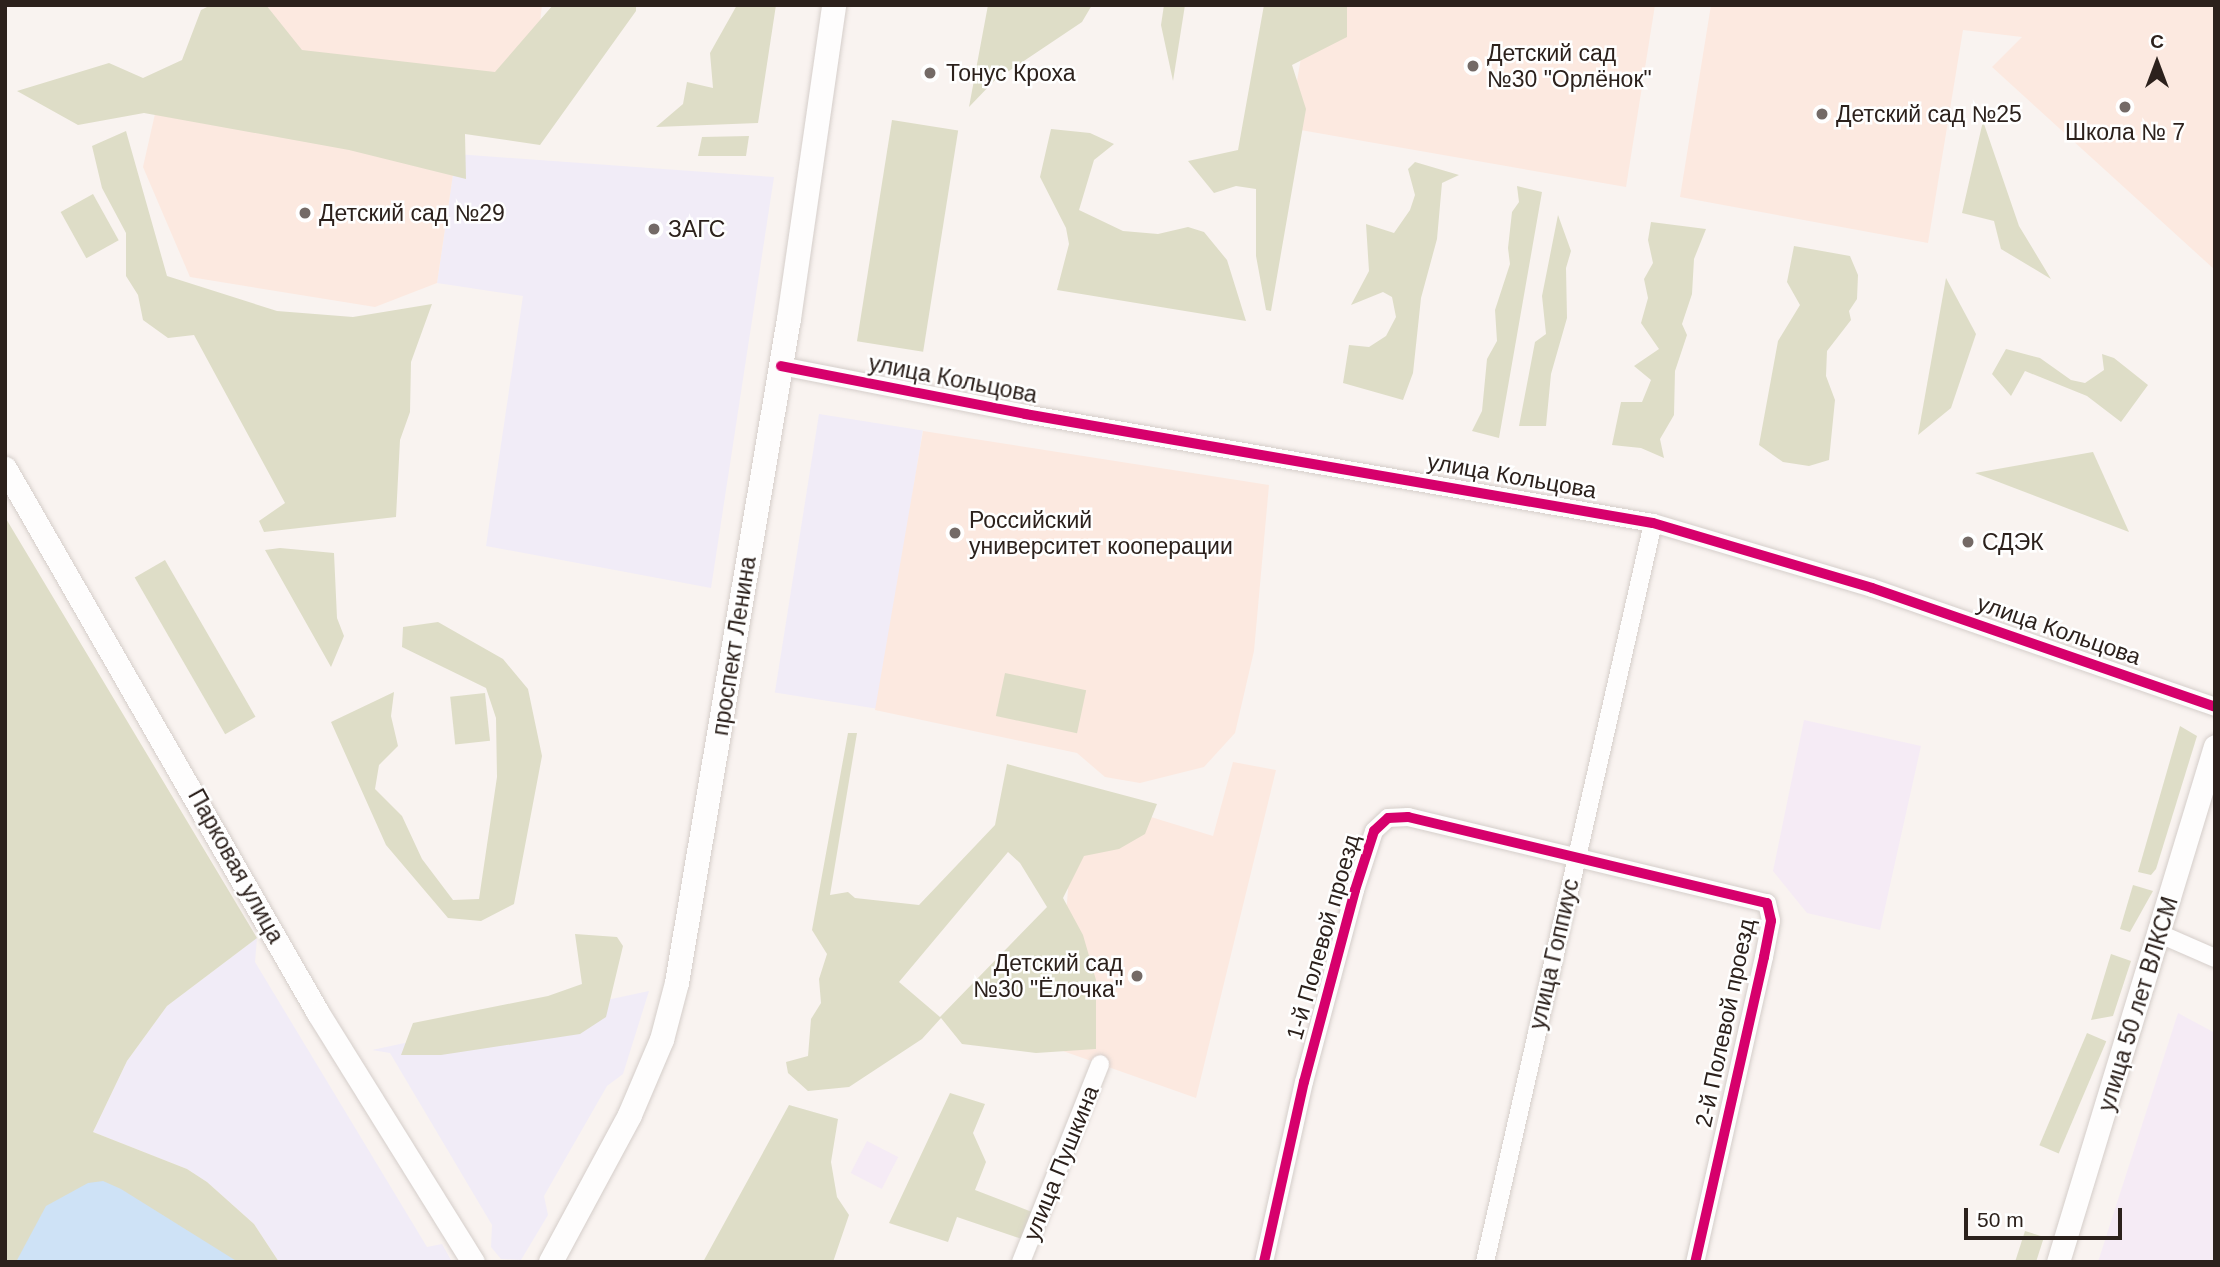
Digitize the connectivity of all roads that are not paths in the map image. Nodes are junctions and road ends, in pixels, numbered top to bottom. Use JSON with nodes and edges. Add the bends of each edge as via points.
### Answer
{"nodes":[{"id":1,"x":834,"y":5,"type":"edge"},
{"id":2,"x":781,"y":366,"type":"junction"},
{"id":3,"x":5,"y":468,"type":"edge"},
{"id":4,"x":1653,"y":523,"type":"junction"},
{"id":5,"x":2215,"y":707,"type":"edge"},
{"id":6,"x":2215,"y":746,"type":"edge"},
{"id":7,"x":1576,"y":856,"type":"junction"},
{"id":8,"x":2160,"y":934,"type":"junction"},
{"id":9,"x":2215,"y":958,"type":"edge"},
{"id":10,"x":1100,"y":1064,"type":"dead end"},
{"id":11,"x":473,"y":1262,"type":"edge"},
{"id":12,"x":551,"y":1262,"type":"edge"},
{"id":13,"x":1021,"y":1262,"type":"edge"},
{"id":14,"x":1264,"y":1262,"type":"edge"},
{"id":15,"x":1485,"y":1262,"type":"edge"},
{"id":16,"x":1695,"y":1262,"type":"edge"},
{"id":17,"x":2058,"y":1262,"type":"edge"}],
"edges":[{"from":1,"to":2,"type":"main road","name":"проспект Ленина"},
{"from":2,"to":4,"type":"street","name":"улица Кольцова","via":[[1025,414]]},
{"from":2,"to":12,"type":"main road","name":"проспект Ленина","via":[[686,939],[669,1016],[630,1115]]},
{"from":3,"to":11,"type":"street","name":"Парковая улица","via":[[318,1013]]},
{"from":4,"to":5,"type":"street","name":"улица Кольцова","via":[[1872,588]]},
{"from":4,"to":7,"type":"street","name":"улица Гоппиус"},
{"from":6,"to":8,"type":"street","name":"улица 50 лет ВЛКСМ"},
{"from":7,"to":14,"type":"street","name":"1-й Полевой проезд","via":[[1408,817],[1388,818],[1374,831],[1304,1082]]},
{"from":7,"to":15,"type":"street","name":"улица Гоппиус"},
{"from":7,"to":16,"type":"street","name":"2-й Полевой проезд","via":[[1767,903],[1771,921],[1764,957]]},
{"from":8,"to":9,"type":"street"},
{"from":8,"to":17,"type":"street","name":"улица 50 лет ВЛКСМ"},
{"from":10,"to":13,"type":"street","name":"улица Пушкина"}]}
